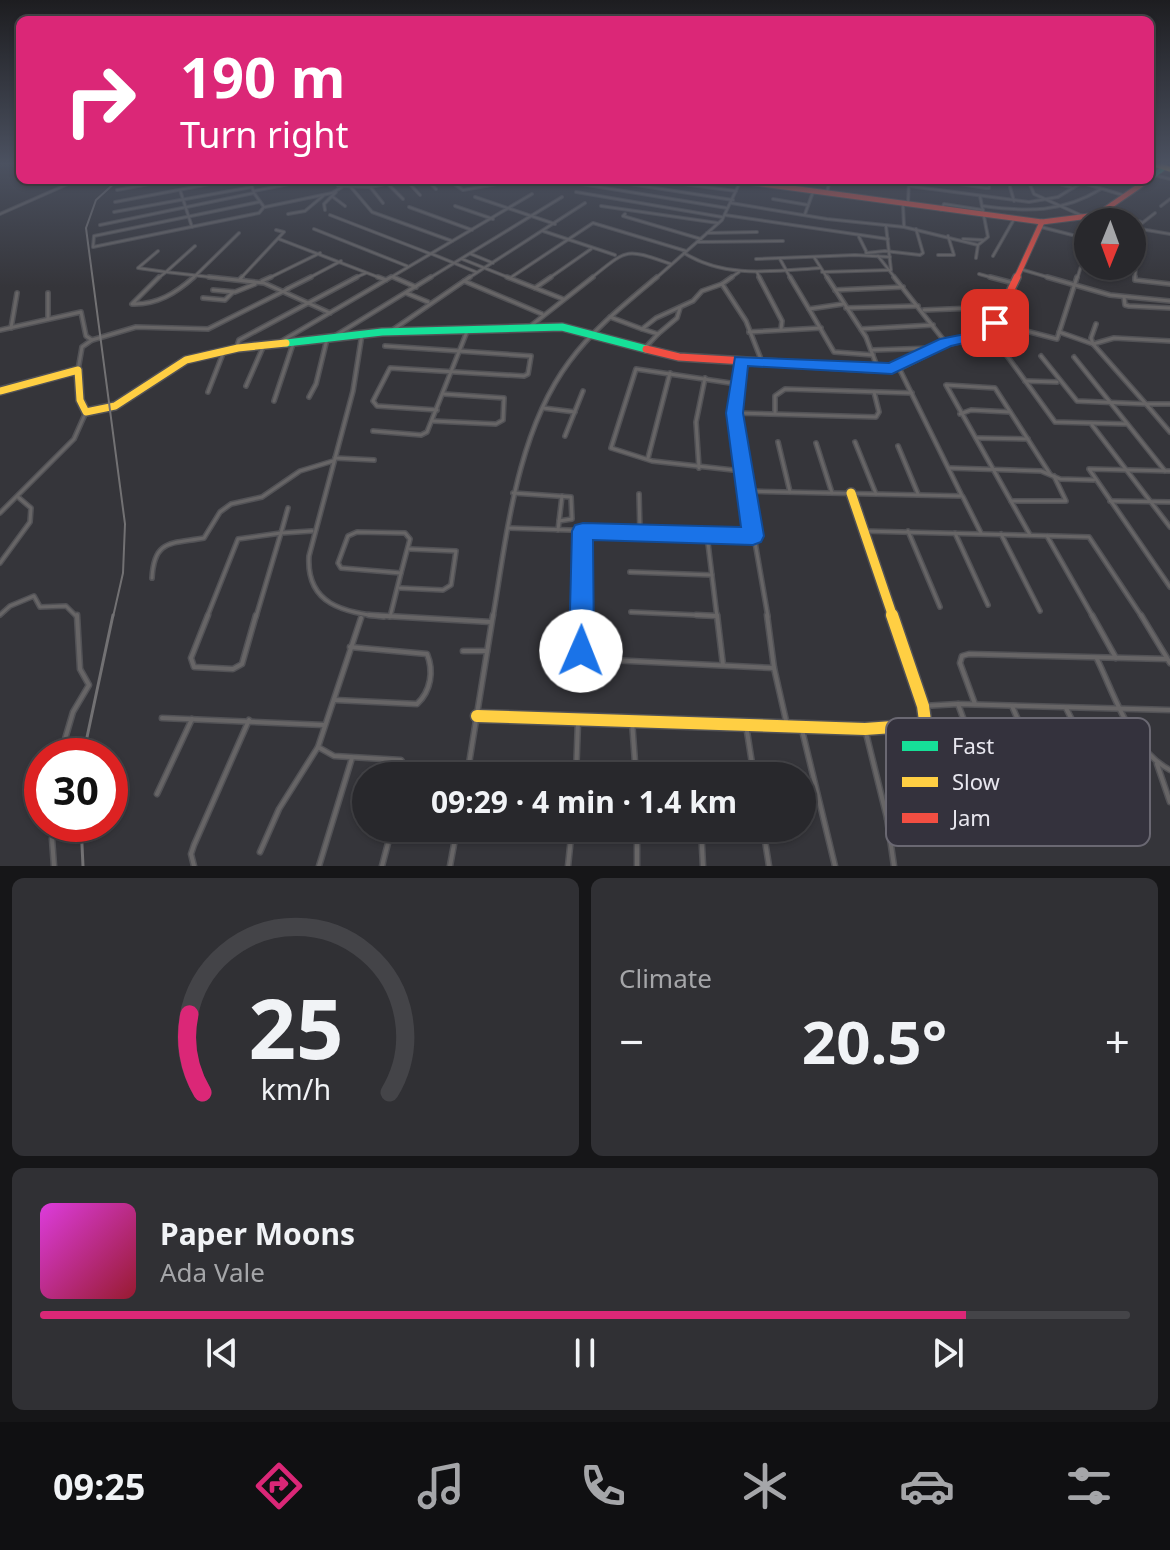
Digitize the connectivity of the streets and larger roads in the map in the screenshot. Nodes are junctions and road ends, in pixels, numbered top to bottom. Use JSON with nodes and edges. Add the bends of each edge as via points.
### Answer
{"nodes":[{"id":1,"x":19,"y":205,"type":"edge"},
{"id":2,"x":149,"y":205,"type":"edge"},
{"id":3,"x":191,"y":205,"type":"edge"},
{"id":4,"x":243,"y":205,"type":"edge"},
{"id":5,"x":273,"y":205,"type":"edge"},
{"id":6,"x":312,"y":205,"type":"edge"},
{"id":7,"x":324,"y":205,"type":"edge"},
{"id":8,"x":366,"y":205,"type":"edge"},
{"id":9,"x":500,"y":205,"type":"edge"},
{"id":10,"x":515,"y":205,"type":"edge"},
{"id":11,"x":548,"y":205,"type":"edge"},
{"id":12,"x":582,"y":205,"type":"edge"},
{"id":13,"x":659,"y":205,"type":"edge"},
{"id":14,"x":730,"y":205,"type":"edge"},
{"id":15,"x":747,"y":205,"type":"edge"},
{"id":16,"x":808,"y":205,"type":"edge"},
{"id":17,"x":906,"y":205,"type":"edge"},
{"id":18,"x":909,"y":205,"type":"edge"},
{"id":19,"x":982,"y":205,"type":"edge"},
{"id":20,"x":1057,"y":205,"type":"edge"},
{"id":21,"x":1076,"y":205,"type":"edge"},
{"id":22,"x":455,"y":206,"type":"dead end"},
{"id":23,"x":601,"y":206,"type":"dead end"},
{"id":24,"x":185,"y":207,"type":"junction"},
{"id":25,"x":264,"y":207,"type":"joint"},
{"id":26,"x":409,"y":207,"type":"dead end"},
{"id":27,"x":510,"y":209,"type":"junction"},
{"id":28,"x":1063,"y":209,"type":"junction"},
{"id":29,"x":325,"y":210,"type":"dead end"},
{"id":30,"x":983,"y":211,"type":"junction"},
{"id":31,"x":114,"y":212,"type":"dead end"},
{"id":32,"x":628,"y":212,"type":"junction"},
{"id":33,"x":1074,"y":213,"type":"edge"},
{"id":34,"x":1155,"y":213,"type":"dead end"},
{"id":35,"x":0,"y":214,"type":"edge"},
{"id":36,"x":288,"y":214,"type":"dead end"},
{"id":37,"x":805,"y":214,"type":"junction"},
{"id":38,"x":330,"y":215,"type":"dead end"},
{"id":39,"x":530,"y":216,"type":"junction"},
{"id":40,"x":725,"y":216,"type":"junction"},
{"id":41,"x":188,"y":217,"type":"junction"},
{"id":42,"x":493,"y":219,"type":"junction"},
{"id":43,"x":1146,"y":219,"type":"edge"},
{"id":44,"x":1074,"y":220,"type":"edge"},
{"id":45,"x":1013,"y":221,"type":"junction"},
{"id":46,"x":718,"y":223,"type":"junction"},
{"id":47,"x":555,"y":224,"type":"junction"},
{"id":48,"x":1042,"y":224,"type":"junction"},
{"id":49,"x":100,"y":225,"type":"dead end"},
{"id":50,"x":886,"y":226,"type":"junction"},
{"id":51,"x":192,"y":227,"type":"junction"},
{"id":52,"x":904,"y":227,"type":"junction"},
{"id":53,"x":314,"y":229,"type":"dead end"},
{"id":54,"x":916,"y":229,"type":"junction"},
{"id":55,"x":276,"y":230,"type":"dead end"},
{"id":56,"x":472,"y":230,"type":"junction"},
{"id":57,"x":543,"y":231,"type":"junction"},
{"id":58,"x":1146,"y":231,"type":"edge"},
{"id":59,"x":757,"y":232,"type":"dead end"},
{"id":60,"x":239,"y":233,"type":"dead end"},
{"id":61,"x":707,"y":233,"type":"junction"},
{"id":62,"x":1074,"y":234,"type":"edge"},
{"id":63,"x":1170,"y":234,"type":"edge"},
{"id":64,"x":948,"y":236,"type":"junction"},
{"id":65,"x":859,"y":237,"type":"junction"},
{"id":66,"x":955,"y":238,"type":"junction"},
{"id":67,"x":279,"y":239,"type":"junction"},
{"id":68,"x":567,"y":239,"type":"junction"},
{"id":69,"x":888,"y":239,"type":"junction"},
{"id":70,"x":699,"y":240,"type":"junction"},
{"id":71,"x":985,"y":240,"type":"junction"},
{"id":72,"x":783,"y":241,"type":"dead end"},
{"id":73,"x":453,"y":242,"type":"junction"},
{"id":74,"x":978,"y":245,"type":"junction"},
{"id":75,"x":195,"y":246,"type":"dead end"},
{"id":76,"x":592,"y":248,"type":"junction"},
{"id":77,"x":158,"y":251,"type":"dead end"},
{"id":78,"x":888,"y":251,"type":"junction"},
{"id":79,"x":685,"y":252,"type":"junction"},
{"id":80,"x":320,"y":253,"type":"junction"},
{"id":81,"x":470,"y":253,"type":"junction"},
{"id":82,"x":431,"y":254,"type":"junction"},
{"id":83,"x":866,"y":254,"type":"junction"},
{"id":84,"x":875,"y":255,"type":"junction"},
{"id":85,"x":938,"y":255,"type":"dead end"},
{"id":86,"x":617,"y":256,"type":"junction"},
{"id":87,"x":993,"y":256,"type":"dead end"},
{"id":88,"x":814,"y":257,"type":"junction"},
{"id":89,"x":890,"y":257,"type":"junction"},
{"id":90,"x":461,"y":258,"type":"junction"},
{"id":91,"x":976,"y":258,"type":"dead end"},
{"id":92,"x":756,"y":259,"type":"dead end"},
{"id":93,"x":780,"y":259,"type":"junction"},
{"id":94,"x":341,"y":261,"type":"junction"},
{"id":95,"x":455,"y":262,"type":"junction"},
{"id":96,"x":493,"y":263,"type":"junction"},
{"id":97,"x":671,"y":264,"type":"junction"},
{"id":98,"x":408,"y":267,"type":"junction"},
{"id":99,"x":486,"y":268,"type":"junction"},
{"id":100,"x":786,"y":268,"type":"junction"},
{"id":101,"x":1020,"y":269,"type":"junction"},
{"id":102,"x":821,"y":270,"type":"junction"},
{"id":103,"x":891,"y":270,"type":"junction"},
{"id":104,"x":756,"y":271,"type":"junction"},
{"id":105,"x":166,"y":272,"type":"junction"},
{"id":106,"x":739,"y":272,"type":"junction"},
{"id":107,"x":366,"y":273,"type":"junction"},
{"id":108,"x":478,"y":273,"type":"junction"},
{"id":109,"x":195,"y":274,"type":"junction"},
{"id":110,"x":979,"y":274,"type":"dead end"},
{"id":111,"x":393,"y":277,"type":"junction"},
{"id":112,"x":510,"y":278,"type":"junction"},
{"id":113,"x":240,"y":279,"type":"junction"},
{"id":114,"x":386,"y":280,"type":"junction"},
{"id":115,"x":1077,"y":280,"type":"edge"},
{"id":116,"x":1135,"y":280,"type":"edge"},
{"id":117,"x":464,"y":281,"type":"junction"},
{"id":118,"x":259,"y":283,"type":"junction"},
{"id":119,"x":1013,"y":283,"type":"junction"},
{"id":120,"x":722,"y":284,"type":"junction"},
{"id":121,"x":1170,"y":284,"type":"edge"},
{"id":122,"x":1076,"y":285,"type":"junction"},
{"id":123,"x":416,"y":287,"type":"junction"},
{"id":124,"x":903,"y":287,"type":"junction"},
{"id":125,"x":535,"y":288,"type":"junction"},
{"id":126,"x":213,"y":290,"type":"dead end"},
{"id":127,"x":834,"y":290,"type":"junction"},
{"id":128,"x":287,"y":291,"type":"junction"},
{"id":129,"x":233,"y":292,"type":"junction"},
{"id":130,"x":17,"y":293,"type":"dead end"},
{"id":131,"x":48,"y":293,"type":"dead end"},
{"id":132,"x":406,"y":293,"type":"junction"},
{"id":133,"x":1124,"y":297,"type":"junction"},
{"id":134,"x":203,"y":298,"type":"dead end"},
{"id":135,"x":563,"y":299,"type":"junction"},
{"id":136,"x":1170,"y":301,"type":"edge"},
{"id":137,"x":306,"y":302,"type":"junction"},
{"id":138,"x":429,"y":303,"type":"junction"},
{"id":139,"x":681,"y":306,"type":"junction"},
{"id":140,"x":844,"y":306,"type":"junction"},
{"id":141,"x":918,"y":306,"type":"junction"},
{"id":142,"x":1170,"y":308,"type":"edge"},
{"id":143,"x":809,"y":309,"type":"junction"},
{"id":144,"x":922,"y":311,"type":"junction"},
{"id":145,"x":330,"y":313,"type":"junction"},
{"id":146,"x":543,"y":314,"type":"junction"},
{"id":147,"x":610,"y":317,"type":"junction"},
{"id":148,"x":48,"y":319,"type":"junction"},
{"id":149,"x":997,"y":319,"type":"junction"},
{"id":150,"x":1096,"y":324,"type":"dead end"},
{"id":151,"x":933,"y":325,"type":"junction"},
{"id":152,"x":11,"y":328,"type":"junction"},
{"id":153,"x":528,"y":328,"type":"junction"},
{"id":154,"x":821,"y":328,"type":"junction"},
{"id":155,"x":468,"y":329,"type":"junction"},
{"id":156,"x":642,"y":329,"type":"junction"},
{"id":157,"x":781,"y":329,"type":"junction"},
{"id":158,"x":860,"y":329,"type":"junction"},
{"id":159,"x":0,"y":330,"type":"edge"},
{"id":160,"x":391,"y":331,"type":"junction"},
{"id":161,"x":989,"y":331,"type":"junction"},
{"id":162,"x":749,"y":332,"type":"junction"},
{"id":163,"x":1058,"y":332,"type":"junction"},
{"id":164,"x":362,"y":334,"type":"junction"},
{"id":165,"x":593,"y":334,"type":"junction"},
{"id":166,"x":658,"y":334,"type":"junction"},
{"id":167,"x":329,"y":338,"type":"junction"},
{"id":168,"x":92,"y":340,"type":"junction"},
{"id":169,"x":294,"y":341,"type":"junction"},
{"id":170,"x":1170,"y":341,"type":"edge"},
{"id":171,"x":279,"y":343,"type":"junction"},
{"id":172,"x":946,"y":343,"type":"junction"},
{"id":173,"x":1093,"y":344,"type":"junction"},
{"id":174,"x":264,"y":345,"type":"junction"},
{"id":175,"x":385,"y":346,"type":"dead end"},
{"id":176,"x":238,"y":348,"type":"junction"},
{"id":177,"x":935,"y":348,"type":"junction"},
{"id":178,"x":460,"y":350,"type":"junction"},
{"id":179,"x":643,"y":350,"type":"junction"},
{"id":180,"x":873,"y":350,"type":"junction"},
{"id":181,"x":224,"y":351,"type":"junction"},
{"id":182,"x":874,"y":355,"type":"junction"},
{"id":183,"x":1041,"y":356,"type":"dead end"},
{"id":184,"x":1074,"y":357,"type":"dead end"},
{"id":185,"x":741,"y":361,"type":"junction"},
{"id":186,"x":762,"y":362,"type":"junction"},
{"id":187,"x":898,"y":367,"type":"junction"},
{"id":188,"x":878,"y":369,"type":"junction"},
{"id":189,"x":78,"y":370,"type":"junction"},
{"id":190,"x":452,"y":371,"type":"junction"},
{"id":191,"x":670,"y":373,"type":"junction"},
{"id":192,"x":705,"y":378,"type":"junction"},
{"id":193,"x":1025,"y":381,"type":"junction"},
{"id":194,"x":1059,"y":382,"type":"junction"},
{"id":195,"x":738,"y":384,"type":"junction"},
{"id":196,"x":246,"y":386,"type":"dead end"},
{"id":197,"x":0,"y":391,"type":"edge"},
{"id":198,"x":583,"y":391,"type":"dead end"},
{"id":199,"x":208,"y":392,"type":"dead end"},
{"id":200,"x":874,"y":392,"type":"junction"},
{"id":201,"x":912,"y":393,"type":"junction"},
{"id":202,"x":444,"y":394,"type":"junction"},
{"id":203,"x":309,"y":397,"type":"dead end"},
{"id":204,"x":274,"y":401,"type":"dead end"},
{"id":205,"x":1111,"y":403,"type":"junction"},
{"id":206,"x":1146,"y":404,"type":"junction"},
{"id":207,"x":1170,"y":404,"type":"edge"},
{"id":208,"x":543,"y":408,"type":"junction"},
{"id":209,"x":437,"y":410,"type":"junction"},
{"id":210,"x":86,"y":412,"type":"junction"},
{"id":211,"x":575,"y":412,"type":"junction"},
{"id":212,"x":1010,"y":412,"type":"junction"},
{"id":213,"x":735,"y":413,"type":"junction"},
{"id":214,"x":775,"y":414,"type":"junction"},
{"id":215,"x":960,"y":414,"type":"junction"},
{"id":216,"x":433,"y":421,"type":"junction"},
{"id":217,"x":1127,"y":424,"type":"junction"},
{"id":218,"x":1092,"y":425,"type":"junction"},
{"id":219,"x":373,"y":431,"type":"dead end"},
{"id":220,"x":1170,"y":432,"type":"edge"},
{"id":221,"x":565,"y":436,"type":"dead end"},
{"id":222,"x":975,"y":438,"type":"junction"},
{"id":223,"x":1028,"y":439,"type":"junction"},
{"id":224,"x":778,"y":442,"type":"dead end"},
{"id":225,"x":855,"y":442,"type":"dead end"},
{"id":226,"x":816,"y":443,"type":"dead end"},
{"id":227,"x":898,"y":446,"type":"dead end"},
{"id":228,"x":648,"y":459,"type":"junction"},
{"id":229,"x":335,"y":460,"type":"junction"},
{"id":230,"x":374,"y":460,"type":"dead end"},
{"id":231,"x":699,"y":468,"type":"junction"},
{"id":232,"x":949,"y":468,"type":"junction"},
{"id":233,"x":992,"y":469,"type":"junction"},
{"id":234,"x":1127,"y":469,"type":"junction"},
{"id":235,"x":742,"y":471,"type":"junction"},
{"id":236,"x":1168,"y":471,"type":"edge"},
{"id":237,"x":1052,"y":475,"type":"junction"},
{"id":238,"x":1094,"y":480,"type":"junction"},
{"id":239,"x":745,"y":491,"type":"junction"},
{"id":240,"x":790,"y":492,"type":"junction"},
{"id":241,"x":513,"y":493,"type":"junction"},
{"id":242,"x":832,"y":493,"type":"junction"},
{"id":243,"x":851,"y":493,"type":"junction"},
{"id":244,"x":639,"y":494,"type":"dead end"},
{"id":245,"x":876,"y":494,"type":"junction"},
{"id":246,"x":919,"y":495,"type":"junction"},
{"id":247,"x":562,"y":496,"type":"junction"},
{"id":248,"x":962,"y":496,"type":"junction"},
{"id":249,"x":18,"y":497,"type":"junction"},
{"id":250,"x":1011,"y":501,"type":"junction"},
{"id":251,"x":1110,"y":501,"type":"junction"},
{"id":252,"x":1151,"y":502,"type":"junction"},
{"id":253,"x":1170,"y":502,"type":"edge"},
{"id":254,"x":288,"y":508,"type":"dead end"},
{"id":255,"x":0,"y":513,"type":"edge"},
{"id":256,"x":559,"y":521,"type":"junction"},
{"id":257,"x":1170,"y":527,"type":"edge"},
{"id":258,"x":508,"y":528,"type":"junction"},
{"id":259,"x":558,"y":530,"type":"junction"},
{"id":260,"x":313,"y":531,"type":"junction"},
{"id":261,"x":583,"y":531,"type":"junction"},
{"id":262,"x":863,"y":531,"type":"junction"},
{"id":263,"x":908,"y":531,"type":"junction"},
{"id":264,"x":282,"y":532,"type":"junction"},
{"id":265,"x":640,"y":533,"type":"junction"},
{"id":266,"x":955,"y":533,"type":"junction"},
{"id":267,"x":981,"y":533,"type":"junction"},
{"id":268,"x":1001,"y":534,"type":"junction"},
{"id":269,"x":707,"y":535,"type":"junction"},
{"id":270,"x":1030,"y":535,"type":"junction"},
{"id":271,"x":753,"y":536,"type":"junction"},
{"id":272,"x":1047,"y":536,"type":"junction"},
{"id":273,"x":410,"y":541,"type":"junction"},
{"id":274,"x":421,"y":547,"type":"junction"},
{"id":275,"x":410,"y":549,"type":"junction"},
{"id":276,"x":0,"y":563,"type":"edge"},
{"id":277,"x":630,"y":572,"type":"dead end"},
{"id":278,"x":403,"y":573,"type":"junction"},
{"id":279,"x":712,"y":575,"type":"junction"},
{"id":280,"x":152,"y":578,"type":"dead end"},
{"id":281,"x":1170,"y":587,"type":"edge"},
{"id":282,"x":400,"y":588,"type":"junction"},
{"id":283,"x":988,"y":605,"type":"dead end"},
{"id":284,"x":940,"y":607,"type":"dead end"},
{"id":285,"x":1040,"y":611,"type":"dead end"},
{"id":286,"x":631,"y":612,"type":"dead end"},
{"id":287,"x":0,"y":615,"type":"edge"},
{"id":288,"x":361,"y":616,"type":"junction"},
{"id":289,"x":717,"y":616,"type":"junction"},
{"id":290,"x":390,"y":617,"type":"junction"},
{"id":291,"x":491,"y":622,"type":"junction"},
{"id":292,"x":350,"y":647,"type":"junction"},
{"id":293,"x":463,"y":651,"type":"dead end"},
{"id":294,"x":487,"y":651,"type":"junction"},
{"id":295,"x":1116,"y":658,"type":"junction"},
{"id":296,"x":1097,"y":659,"type":"junction"},
{"id":297,"x":1169,"y":661,"type":"edge"},
{"id":298,"x":723,"y":665,"type":"junction"},
{"id":299,"x":774,"y":668,"type":"junction"},
{"id":300,"x":334,"y":700,"type":"junction"},
{"id":301,"x":958,"y":704,"type":"junction"},
{"id":302,"x":975,"y":704,"type":"junction"},
{"id":303,"x":923,"y":706,"type":"junction"},
{"id":304,"x":1012,"y":706,"type":"junction"},
{"id":305,"x":1066,"y":708,"type":"junction"},
{"id":306,"x":1123,"y":708,"type":"junction"},
{"id":307,"x":1170,"y":710,"type":"edge"},
{"id":308,"x":477,"y":716,"type":"junction"},
{"id":309,"x":162,"y":718,"type":"dead end"},
{"id":310,"x":925,"y":718,"type":"edge"},
{"id":311,"x":963,"y":718,"type":"edge"},
{"id":312,"x":1017,"y":718,"type":"edge"},
{"id":313,"x":1071,"y":718,"type":"edge"},
{"id":314,"x":1128,"y":718,"type":"edge"},
{"id":315,"x":192,"y":719,"type":"junction"},
{"id":316,"x":249,"y":720,"type":"junction"},
{"id":317,"x":578,"y":721,"type":"junction"},
{"id":318,"x":632,"y":721,"type":"junction"},
{"id":319,"x":324,"y":725,"type":"junction"},
{"id":320,"x":746,"y":725,"type":"junction"},
{"id":321,"x":787,"y":725,"type":"junction"},
{"id":322,"x":802,"y":726,"type":"junction"},
{"id":323,"x":886,"y":728,"type":"edge"},
{"id":324,"x":865,"y":729,"type":"junction"},
{"id":325,"x":65,"y":738,"type":"edge"},
{"id":326,"x":318,"y":747,"type":"junction"},
{"id":327,"x":1150,"y":757,"type":"edge"},
{"id":328,"x":352,"y":758,"type":"junction"},
{"id":329,"x":402,"y":762,"type":"edge"},
{"id":330,"x":469,"y":762,"type":"edge"},
{"id":331,"x":577,"y":762,"type":"edge"},
{"id":332,"x":635,"y":762,"type":"edge"},
{"id":333,"x":752,"y":762,"type":"edge"},
{"id":334,"x":1157,"y":764,"type":"junction"},
{"id":335,"x":1170,"y":770,"type":"edge"},
{"id":336,"x":157,"y":794,"type":"dead end"},
{"id":337,"x":1170,"y":802,"type":"edge"},
{"id":338,"x":886,"y":814,"type":"edge"},
{"id":339,"x":55,"y":842,"type":"edge"},
{"id":340,"x":388,"y":842,"type":"edge"},
{"id":341,"x":454,"y":842,"type":"edge"},
{"id":342,"x":571,"y":842,"type":"edge"},
{"id":343,"x":637,"y":842,"type":"edge"},
{"id":344,"x":702,"y":842,"type":"edge"},
{"id":345,"x":765,"y":842,"type":"edge"},
{"id":346,"x":891,"y":846,"type":"edge"},
{"id":347,"x":260,"y":852,"type":"dead end"},
{"id":348,"x":54,"y":866,"type":"edge"},
{"id":349,"x":194,"y":866,"type":"edge"},
{"id":350,"x":319,"y":866,"type":"edge"},
{"id":351,"x":382,"y":866,"type":"edge"},
{"id":352,"x":450,"y":866,"type":"edge"},
{"id":353,"x":568,"y":866,"type":"edge"},
{"id":354,"x":637,"y":866,"type":"edge"},
{"id":355,"x":703,"y":866,"type":"edge"},
{"id":356,"x":769,"y":866,"type":"edge"},
{"id":357,"x":835,"y":866,"type":"edge"},
{"id":358,"x":894,"y":866,"type":"edge"}],
"edges":[{"from":1,"to":35,"type":"street"},
{"from":2,"to":31,"type":"street"},
{"from":3,"to":24,"type":"street"},
{"from":4,"to":41,"type":"street"},
{"from":5,"to":25,"type":"street"},
{"from":6,"to":36,"type":"street"},
{"from":7,"to":29,"type":"street"},
{"from":8,"to":73,"type":"street"},
{"from":9,"to":27,"type":"street"},
{"from":10,"to":27,"type":"street"},
{"from":11,"to":39,"type":"street"},
{"from":12,"to":47,"type":"street"},
{"from":13,"to":40,"type":"street"},
{"from":14,"to":40,"type":"street"},
{"from":15,"to":37,"type":"street"},
{"from":16,"to":37,"type":"street"},
{"from":17,"to":52,"type":"street"},
{"from":18,"to":30,"type":"street"},
{"from":19,"to":30,"type":"street"},
{"from":20,"to":28,"type":"street"},
{"from":21,"to":28,"type":"street"},
{"from":22,"to":42,"type":"street"},
{"from":23,"to":32,"type":"street"},
{"from":24,"to":41,"type":"street"},
{"from":24,"to":49,"type":"street"},
{"from":25,"to":51,"type":"street","via":[[259,213]]},
{"from":26,"to":56,"type":"street"},
{"from":27,"to":39,"type":"street"},
{"from":27,"to":42,"type":"street"},
{"from":28,"to":30,"type":"street"},
{"from":28,"to":33,"type":"street"},
{"from":30,"to":45,"type":"street"},
{"from":30,"to":71,"type":"street"},
{"from":32,"to":46,"type":"street"},
{"from":32,"to":70,"type":"street","via":[[623,216]]},
{"from":34,"to":43,"type":"street"},
{"from":37,"to":50,"type":"street"},
{"from":38,"to":82,"type":"street"},
{"from":39,"to":47,"type":"street"},
{"from":39,"to":81,"type":"street"},
{"from":40,"to":46,"type":"street"},
{"from":40,"to":65,"type":"street"},
{"from":41,"to":51,"type":"street"},
{"from":41,"to":51,"type":"street","via":[[94,236],[93,247]]},
{"from":42,"to":56,"type":"street"},
{"from":44,"to":48,"type":"street"},
{"from":45,"to":48,"type":"street"},
{"from":45,"to":87,"type":"street"},
{"from":46,"to":61,"type":"street"},
{"from":47,"to":57,"type":"street"},
{"from":48,"to":62,"type":"street"},
{"from":48,"to":101,"type":"street"},
{"from":50,"to":52,"type":"street"},
{"from":50,"to":69,"type":"street"},
{"from":52,"to":54,"type":"street"},
{"from":53,"to":98,"type":"street"},
{"from":54,"to":64,"type":"street"},
{"from":54,"to":78,"type":"street","via":[[922,254]]},
{"from":55,"to":67,"type":"street","via":[[284,231]]},
{"from":56,"to":73,"type":"street"},
{"from":57,"to":68,"type":"street"},
{"from":57,"to":96,"type":"street"},
{"from":58,"to":63,"type":"street"},
{"from":59,"to":61,"type":"street"},
{"from":60,"to":109,"type":"street"},
{"from":61,"to":70,"type":"street"},
{"from":64,"to":66,"type":"street"},
{"from":64,"to":85,"type":"street","via":[[954,255]]},
{"from":65,"to":69,"type":"street"},
{"from":65,"to":83,"type":"street"},
{"from":66,"to":71,"type":"street"},
{"from":66,"to":74,"type":"street"},
{"from":67,"to":80,"type":"street"},
{"from":67,"to":113,"type":"street"},
{"from":68,"to":76,"type":"street"},
{"from":68,"to":79,"type":"street","via":[[596,223]]},
{"from":68,"to":112,"type":"street"},
{"from":69,"to":78,"type":"street"},
{"from":70,"to":72,"type":"street"},
{"from":70,"to":79,"type":"street"},
{"from":71,"to":74,"type":"street"},
{"from":73,"to":82,"type":"street"},
{"from":74,"to":91,"type":"street"},
{"from":75,"to":105,"type":"street"},
{"from":76,"to":86,"type":"street"},
{"from":76,"to":125,"type":"street"},
{"from":77,"to":105,"type":"street","via":[[138,268]]},
{"from":78,"to":83,"type":"street"},
{"from":78,"to":89,"type":"street"},
{"from":79,"to":97,"type":"street"},
{"from":79,"to":106,"type":"street","via":[[702,263]]},
{"from":80,"to":94,"type":"street"},
{"from":80,"to":118,"type":"street"},
{"from":81,"to":90,"type":"street"},
{"from":81,"to":96,"type":"street"},
{"from":82,"to":95,"type":"street"},
{"from":82,"to":98,"type":"street"},
{"from":83,"to":84,"type":"street"},
{"from":83,"to":88,"type":"street"},
{"from":84,"to":89,"type":"street"},
{"from":84,"to":103,"type":"street"},
{"from":86,"to":97,"type":"street","via":[[632,251]]},
{"from":86,"to":135,"type":"street"},
{"from":88,"to":93,"type":"street"},
{"from":88,"to":102,"type":"street"},
{"from":89,"to":103,"type":"street"},
{"from":90,"to":95,"type":"street"},
{"from":90,"to":99,"type":"street"},
{"from":92,"to":93,"type":"street"},
{"from":93,"to":100,"type":"street"},
{"from":94,"to":107,"type":"street"},
{"from":94,"to":128,"type":"street"},
{"from":95,"to":108,"type":"street"},
{"from":95,"to":123,"type":"street"},
{"from":96,"to":99,"type":"street"},
{"from":97,"to":147,"type":"street"},
{"from":98,"to":111,"type":"street"},
{"from":99,"to":108,"type":"street"},
{"from":99,"to":112,"type":"street"},
{"from":100,"to":102,"type":"street"},
{"from":100,"to":104,"type":"street"},
{"from":100,"to":143,"type":"street"},
{"from":101,"to":119,"type":"street"},
{"from":101,"to":122,"type":"street"},
{"from":102,"to":103,"type":"street"},
{"from":102,"to":127,"type":"street"},
{"from":103,"to":124,"type":"street"},
{"from":104,"to":106,"type":"street"},
{"from":104,"to":157,"type":"street","via":[[782,321]]},
{"from":105,"to":109,"type":"street"},
{"from":105,"to":109,"type":"street","via":[[132,304],[168,299]]},
{"from":106,"to":120,"type":"street"},
{"from":107,"to":114,"type":"street"},
{"from":107,"to":137,"type":"street"},
{"from":108,"to":117,"type":"street"},
{"from":109,"to":113,"type":"street"},
{"from":110,"to":119,"type":"street"},
{"from":111,"to":114,"type":"street"},
{"from":111,"to":123,"type":"street"},
{"from":112,"to":125,"type":"street"},
{"from":113,"to":118,"type":"street"},
{"from":114,"to":145,"type":"street"},
{"from":115,"to":122,"type":"street"},
{"from":116,"to":121,"type":"street"},
{"from":117,"to":138,"type":"street"},
{"from":117,"to":146,"type":"street"},
{"from":118,"to":128,"type":"street"},
{"from":118,"to":129,"type":"street"},
{"from":119,"to":149,"type":"street"},
{"from":120,"to":139,"type":"street"},
{"from":120,"to":162,"type":"street","via":[[741,307]]},
{"from":122,"to":133,"type":"street"},
{"from":122,"to":163,"type":"street"},
{"from":123,"to":132,"type":"street"},
{"from":124,"to":127,"type":"street"},
{"from":124,"to":141,"type":"street"},
{"from":125,"to":135,"type":"street"},
{"from":126,"to":129,"type":"street"},
{"from":127,"to":140,"type":"street"},
{"from":128,"to":137,"type":"street"},
{"from":128,"to":168,"type":"street","via":[[208,329],[136,327]]},
{"from":129,"to":134,"type":"street","via":[[225,300]]},
{"from":130,"to":152,"type":"street"},
{"from":131,"to":148,"type":"street"},
{"from":132,"to":138,"type":"street"},
{"from":132,"to":167,"type":"street"},
{"from":133,"to":136,"type":"street"},
{"from":133,"to":142,"type":"street","via":[[1127,306]]},
{"from":135,"to":146,"type":"street"},
{"from":137,"to":145,"type":"street"},
{"from":137,"to":176,"type":"street","via":[[237,341]]},
{"from":138,"to":160,"type":"street"},
{"from":139,"to":156,"type":"street"},
{"from":139,"to":166,"type":"street","via":[[677,318]]},
{"from":140,"to":141,"type":"street"},
{"from":140,"to":143,"type":"street"},
{"from":140,"to":158,"type":"street"},
{"from":141,"to":144,"type":"street"},
{"from":143,"to":154,"type":"street"},
{"from":144,"to":149,"type":"street","via":[[975,308]]},
{"from":144,"to":151,"type":"street"},
{"from":145,"to":171,"type":"street"},
{"from":146,"to":153,"type":"street"},
{"from":147,"to":156,"type":"street"},
{"from":147,"to":165,"type":"street"},
{"from":148,"to":152,"type":"street"},
{"from":148,"to":168,"type":"street","via":[[81,312],[86,336]]},
{"from":149,"to":161,"type":"street"},
{"from":149,"to":163,"type":"street","via":[[1050,340],[1057,339]]},
{"from":150,"to":173,"type":"street"},
{"from":151,"to":158,"type":"street"},
{"from":151,"to":172,"type":"street"},
{"from":152,"to":159,"type":"street"},
{"from":153,"to":155,"type":"street"},
{"from":153,"to":165,"type":"street","via":[[562,327]]},
{"from":154,"to":157,"type":"street"},
{"from":154,"to":182,"type":"street","via":[[834,352]]},
{"from":155,"to":160,"type":"street"},
{"from":155,"to":178,"type":"street"},
{"from":156,"to":166,"type":"street"},
{"from":157,"to":162,"type":"street"},
{"from":158,"to":180,"type":"street"},
{"from":160,"to":164,"type":"street"},
{"from":161,"to":172,"type":"street"},
{"from":161,"to":193,"type":"street"},
{"from":162,"to":186,"type":"street","via":[[761,349]]},
{"from":163,"to":173,"type":"street"},
{"from":164,"to":167,"type":"street"},
{"from":164,"to":229,"type":"street"},
{"from":165,"to":179,"type":"street"},
{"from":165,"to":208,"type":"street","via":[[568,363]]},
{"from":166,"to":179,"type":"street"},
{"from":167,"to":169,"type":"street"},
{"from":167,"to":203,"type":"street"},
{"from":168,"to":189,"type":"street","via":[[82,347]]},
{"from":169,"to":171,"type":"street"},
{"from":169,"to":204,"type":"street"},
{"from":170,"to":173,"type":"street","via":[[1114,338]]},
{"from":171,"to":174,"type":"street"},
{"from":172,"to":177,"type":"street"},
{"from":173,"to":206,"type":"street"},
{"from":174,"to":176,"type":"street"},
{"from":174,"to":196,"type":"street"},
{"from":175,"to":178,"type":"street"},
{"from":176,"to":181,"type":"street"},
{"from":177,"to":180,"type":"street"},
{"from":177,"to":187,"type":"street"},
{"from":178,"to":190,"type":"street"},
{"from":178,"to":190,"type":"street","via":[[532,358],[524,376]]},
{"from":179,"to":185,"type":"street"},
{"from":180,"to":182,"type":"street"},
{"from":181,"to":199,"type":"street"},
{"from":181,"to":210,"type":"street","via":[[186,360],[115,406]]},
{"from":182,"to":188,"type":"street"},
{"from":183,"to":194,"type":"street"},
{"from":184,"to":205,"type":"street"},
{"from":185,"to":186,"type":"street"},
{"from":185,"to":195,"type":"street"},
{"from":186,"to":188,"type":"street"},
{"from":187,"to":188,"type":"street"},
{"from":187,"to":201,"type":"street"},
{"from":189,"to":197,"type":"street"},
{"from":189,"to":210,"type":"street"},
{"from":190,"to":202,"type":"street"},
{"from":190,"to":209,"type":"street","via":[[390,368],[373,401],[377,406]]},
{"from":191,"to":192,"type":"street"},
{"from":191,"to":228,"type":"street"},
{"from":191,"to":228,"type":"street","via":[[634,370],[611,446],[616,453]]},
{"from":192,"to":195,"type":"street"},
{"from":192,"to":231,"type":"street","via":[[696,422]]},
{"from":193,"to":194,"type":"street"},
{"from":193,"to":218,"type":"street","via":[[1055,422]]},
{"from":194,"to":205,"type":"street","via":[[1077,401]]},
{"from":195,"to":213,"type":"street"},
{"from":198,"to":211,"type":"street"},
{"from":200,"to":201,"type":"street"},
{"from":200,"to":214,"type":"street","via":[[785,389],[775,396]]},
{"from":200,"to":214,"type":"street","via":[[876,417]]},
{"from":201,"to":232,"type":"street"},
{"from":202,"to":209,"type":"street"},
{"from":202,"to":216,"type":"street","via":[[504,398],[503,420]]},
{"from":205,"to":206,"type":"street"},
{"from":205,"to":217,"type":"street"},
{"from":206,"to":207,"type":"street"},
{"from":206,"to":220,"type":"street"},
{"from":208,"to":211,"type":"street"},
{"from":208,"to":241,"type":"street"},
{"from":209,"to":216,"type":"street"},
{"from":210,"to":249,"type":"street","via":[[74,439]]},
{"from":211,"to":221,"type":"street"},
{"from":212,"to":215,"type":"street"},
{"from":212,"to":215,"type":"street","via":[[992,386],[948,384]]},
{"from":212,"to":223,"type":"street"},
{"from":213,"to":214,"type":"street"},
{"from":213,"to":235,"type":"street"},
{"from":215,"to":222,"type":"street"},
{"from":216,"to":219,"type":"street","via":[[421,435]]},
{"from":217,"to":218,"type":"street"},
{"from":217,"to":236,"type":"street"},
{"from":218,"to":234,"type":"street"},
{"from":222,"to":223,"type":"street"},
{"from":222,"to":233,"type":"street"},
{"from":223,"to":237,"type":"street"},
{"from":224,"to":240,"type":"street"},
{"from":225,"to":245,"type":"street"},
{"from":226,"to":242,"type":"street"},
{"from":227,"to":246,"type":"street"},
{"from":228,"to":231,"type":"street"},
{"from":229,"to":230,"type":"street"},
{"from":229,"to":260,"type":"street"},
{"from":229,"to":280,"type":"street","via":[[307,467],[262,497],[231,504],[204,538],[162,546],[153,556]]},
{"from":231,"to":235,"type":"street"},
{"from":232,"to":233,"type":"street"},
{"from":232,"to":248,"type":"street"},
{"from":233,"to":237,"type":"street"},
{"from":233,"to":250,"type":"street"},
{"from":234,"to":236,"type":"street"},
{"from":234,"to":238,"type":"street","via":[[1089,469]]},
{"from":234,"to":252,"type":"street"},
{"from":235,"to":239,"type":"street"},
{"from":237,"to":238,"type":"street"},
{"from":237,"to":250,"type":"street","via":[[1066,501]]},
{"from":238,"to":251,"type":"street"},
{"from":239,"to":240,"type":"street"},
{"from":239,"to":271,"type":"street"},
{"from":240,"to":242,"type":"street"},
{"from":241,"to":247,"type":"street"},
{"from":241,"to":258,"type":"street"},
{"from":242,"to":243,"type":"street"},
{"from":243,"to":245,"type":"street"},
{"from":243,"to":262,"type":"street"},
{"from":244,"to":265,"type":"street"},
{"from":245,"to":246,"type":"street"},
{"from":246,"to":248,"type":"street"},
{"from":247,"to":256,"type":"street"},
{"from":247,"to":256,"type":"street","via":[[573,498],[572,519]]},
{"from":248,"to":267,"type":"street"},
{"from":249,"to":255,"type":"street"},
{"from":249,"to":276,"type":"street","via":[[31,508],[30,522]]},
{"from":250,"to":270,"type":"street"},
{"from":251,"to":252,"type":"street"},
{"from":251,"to":281,"type":"street"},
{"from":252,"to":253,"type":"street"},
{"from":252,"to":257,"type":"street"},
{"from":254,"to":264,"type":"street"},
{"from":256,"to":259,"type":"street"},
{"from":258,"to":259,"type":"street"},
{"from":258,"to":291,"type":"street"},
{"from":259,"to":261,"type":"street"},
{"from":260,"to":264,"type":"street"},
{"from":260,"to":288,"type":"street","via":[[308,566],[315,592]]},
{"from":261,"to":265,"type":"street"},
{"from":261,"to":298,"type":"street","via":[[583,655]]},
{"from":262,"to":263,"type":"street"},
{"from":262,"to":303,"type":"street"},
{"from":263,"to":266,"type":"street"},
{"from":263,"to":284,"type":"street"},
{"from":264,"to":264,"type":"street","via":[[243,536],[235,543],[191,658],[194,667],[233,669],[242,664]]},
{"from":265,"to":269,"type":"street"},
{"from":266,"to":267,"type":"street"},
{"from":266,"to":283,"type":"street"},
{"from":267,"to":268,"type":"street"},
{"from":268,"to":270,"type":"street"},
{"from":268,"to":285,"type":"street"},
{"from":269,"to":271,"type":"street"},
{"from":269,"to":279,"type":"street"},
{"from":270,"to":272,"type":"street"},
{"from":271,"to":299,"type":"street"},
{"from":272,"to":295,"type":"street"},
{"from":272,"to":297,"type":"street","via":[[1092,539]]},
{"from":273,"to":274,"type":"street"},
{"from":273,"to":275,"type":"street"},
{"from":273,"to":278,"type":"street","via":[[405,533],[357,532],[348,536],[338,563],[341,568]]},
{"from":274,"to":275,"type":"street"},
{"from":274,"to":282,"type":"street","via":[[456,551],[451,585],[443,590]]},
{"from":275,"to":278,"type":"street"},
{"from":277,"to":279,"type":"street"},
{"from":278,"to":282,"type":"street"},
{"from":279,"to":289,"type":"street"},
{"from":282,"to":290,"type":"street"},
{"from":286,"to":289,"type":"street"},
{"from":287,"to":325,"type":"street","via":[[34,596],[40,607],[66,606],[77,614],[80,669],[89,685]]},
{"from":288,"to":290,"type":"street"},
{"from":288,"to":292,"type":"street"},
{"from":289,"to":298,"type":"street"},
{"from":290,"to":291,"type":"street"},
{"from":291,"to":294,"type":"street"},
{"from":292,"to":300,"type":"street"},
{"from":292,"to":300,"type":"street","via":[[427,654],[432,666],[425,697],[417,704]]},
{"from":293,"to":294,"type":"street"},
{"from":294,"to":308,"type":"street"},
{"from":295,"to":296,"type":"street"},
{"from":295,"to":297,"type":"street"},
{"from":296,"to":302,"type":"street","via":[[962,656]]},
{"from":296,"to":306,"type":"street"},
{"from":298,"to":299,"type":"street"},
{"from":299,"to":321,"type":"street"},
{"from":300,"to":319,"type":"street"},
{"from":301,"to":302,"type":"street"},
{"from":301,"to":303,"type":"street"},
{"from":301,"to":311,"type":"street"},
{"from":302,"to":304,"type":"street"},
{"from":303,"to":310,"type":"street"},
{"from":304,"to":305,"type":"street"},
{"from":304,"to":312,"type":"street"},
{"from":305,"to":306,"type":"street"},
{"from":305,"to":313,"type":"street"},
{"from":306,"to":307,"type":"street"},
{"from":306,"to":314,"type":"street"},
{"from":308,"to":317,"type":"street"},
{"from":308,"to":330,"type":"street"},
{"from":309,"to":315,"type":"street"},
{"from":315,"to":316,"type":"street"},
{"from":315,"to":336,"type":"street"},
{"from":316,"to":319,"type":"street"},
{"from":316,"to":349,"type":"street","via":[[194,845]]},
{"from":317,"to":318,"type":"street"},
{"from":317,"to":331,"type":"street"},
{"from":318,"to":320,"type":"street"},
{"from":318,"to":332,"type":"street"},
{"from":319,"to":326,"type":"street"},
{"from":320,"to":321,"type":"street"},
{"from":320,"to":333,"type":"street"},
{"from":321,"to":322,"type":"street"},
{"from":322,"to":324,"type":"street"},
{"from":322,"to":357,"type":"street"},
{"from":323,"to":324,"type":"street"},
{"from":324,"to":338,"type":"street"},
{"from":326,"to":328,"type":"street"},
{"from":326,"to":347,"type":"street","via":[[279,809]]},
{"from":327,"to":334,"type":"street"},
{"from":328,"to":329,"type":"street"},
{"from":328,"to":350,"type":"street"},
{"from":334,"to":335,"type":"street"},
{"from":334,"to":337,"type":"street"},
{"from":339,"to":348,"type":"street"},
{"from":340,"to":351,"type":"street"},
{"from":341,"to":352,"type":"street"},
{"from":342,"to":353,"type":"street"},
{"from":343,"to":354,"type":"street"},
{"from":344,"to":355,"type":"street"},
{"from":345,"to":356,"type":"street"},
{"from":346,"to":358,"type":"street"}]}
